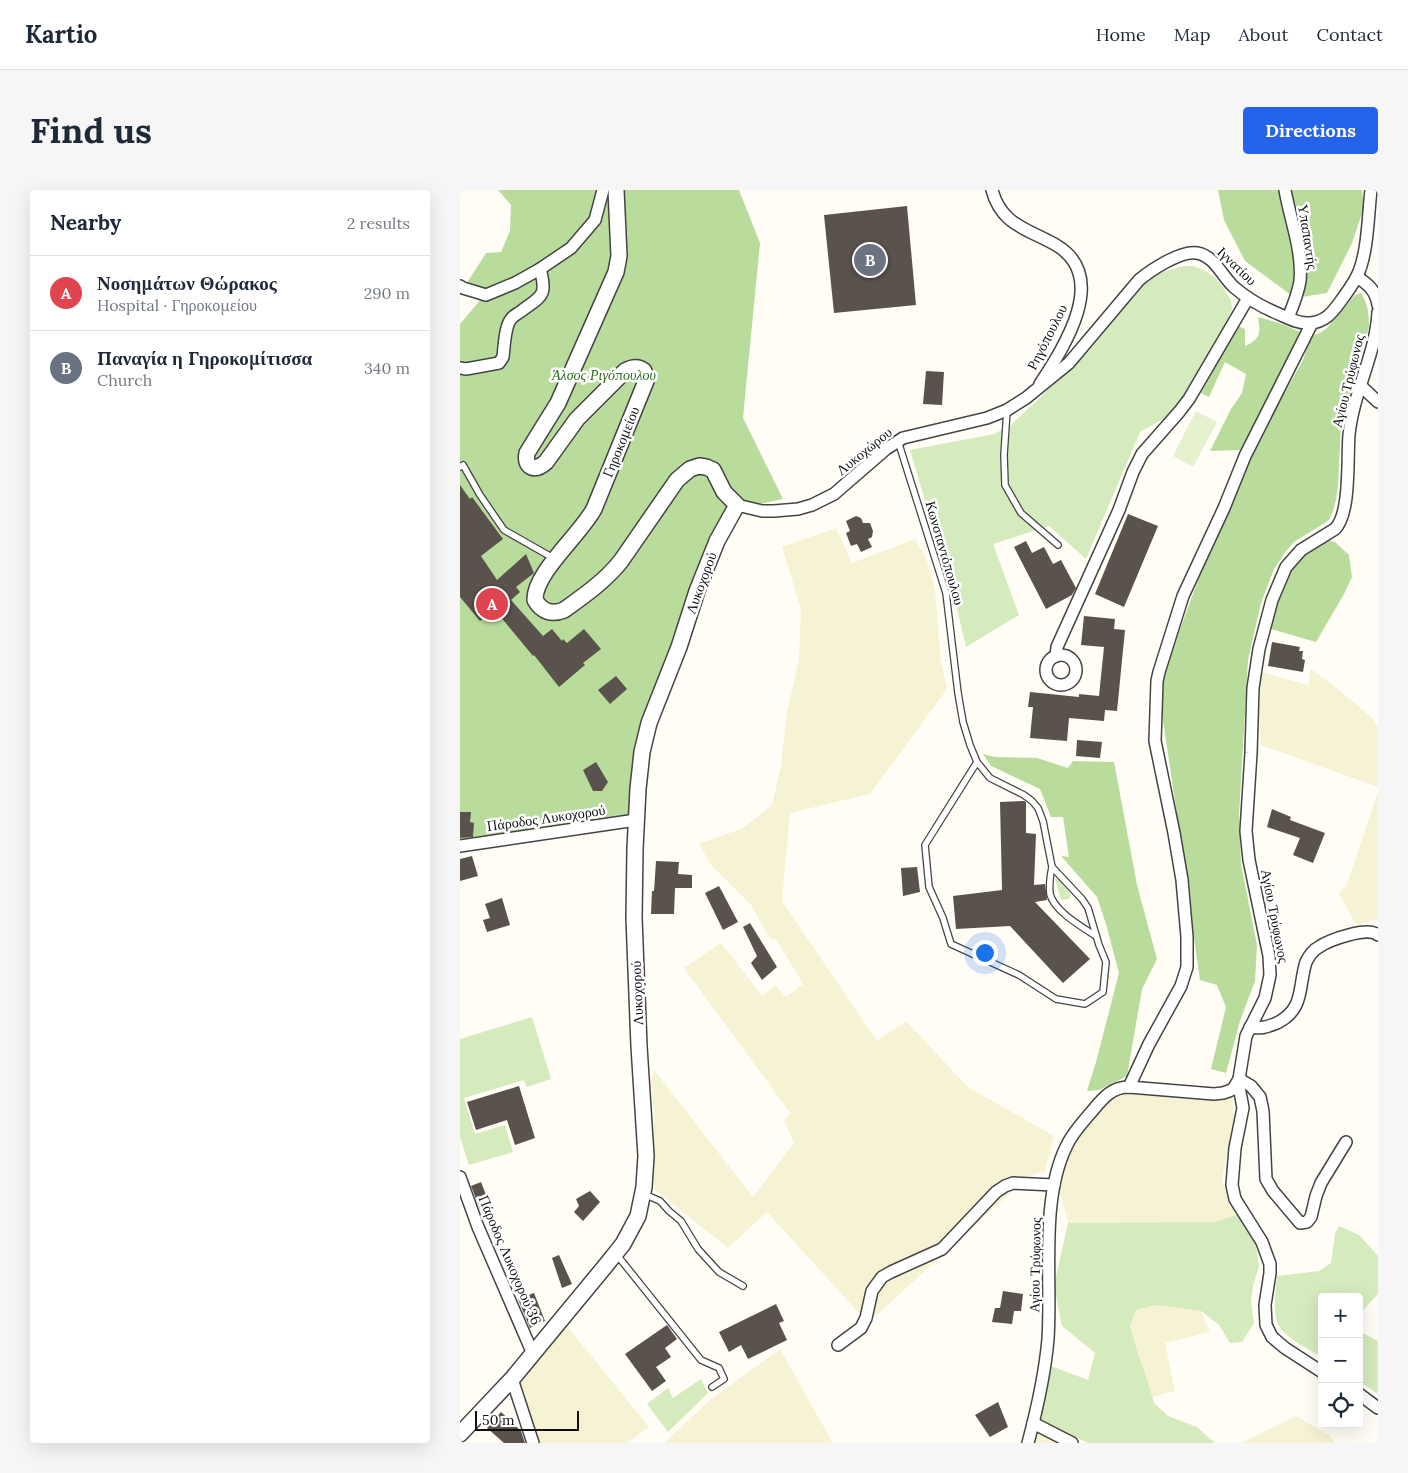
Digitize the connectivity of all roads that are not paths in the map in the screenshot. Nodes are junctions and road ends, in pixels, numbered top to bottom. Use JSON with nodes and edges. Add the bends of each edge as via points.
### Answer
{"nodes":[{"id":1,"x":603,"y":190,"type":"edge"},
{"id":2,"x":616,"y":190,"type":"edge"},
{"id":3,"x":992,"y":190,"type":"edge"},
{"id":4,"x":1285,"y":190,"type":"edge"},
{"id":5,"x":1371,"y":190,"type":"edge"},
{"id":6,"x":540,"y":269,"type":"junction"},
{"id":7,"x":1357,"y":276,"type":"junction"},
{"id":8,"x":460,"y":286,"type":"edge"},
{"id":9,"x":1248,"y":298,"type":"junction"},
{"id":10,"x":1378,"y":305,"type":"edge"},
{"id":11,"x":1378,"y":312,"type":"edge"},
{"id":12,"x":1288,"y":318,"type":"junction"},
{"id":13,"x":1312,"y":323,"type":"junction"},
{"id":14,"x":460,"y":368,"type":"edge"},
{"id":15,"x":1361,"y":386,"type":"junction"},
{"id":16,"x":1036,"y":389,"type":"junction"},
{"id":17,"x":1378,"y":402,"type":"edge"},
{"id":18,"x":1007,"y":410,"type":"junction"},
{"id":19,"x":898,"y":440,"type":"junction"},
{"id":20,"x":460,"y":467,"type":"edge"},
{"id":21,"x":737,"y":505,"type":"junction"},
{"id":22,"x":1058,"y":545,"type":"dead end"},
{"id":23,"x":555,"y":559,"type":"junction"},
{"id":24,"x":1056,"y":656,"type":"dead end"},
{"id":25,"x":977,"y":762,"type":"junction"},
{"id":26,"x":636,"y":820,"type":"junction"},
{"id":27,"x":460,"y":846,"type":"edge"},
{"id":28,"x":1052,"y":867,"type":"junction"},
{"id":29,"x":1378,"y":934,"type":"edge"},
{"id":30,"x":1096,"y":936,"type":"junction"},
{"id":31,"x":1250,"y":1027,"type":"junction"},
{"id":32,"x":1238,"y":1081,"type":"junction"},
{"id":33,"x":1129,"y":1087,"type":"junction"},
{"id":34,"x":1346,"y":1142,"type":"dead end"},
{"id":35,"x":460,"y":1177,"type":"edge"},
{"id":36,"x":1054,"y":1185,"type":"junction"},
{"id":37,"x":643,"y":1193,"type":"junction"},
{"id":38,"x":616,"y":1253,"type":"junction"},
{"id":39,"x":743,"y":1286,"type":"dead end"},
{"id":40,"x":838,"y":1345,"type":"dead end"},
{"id":41,"x":533,"y":1354,"type":"junction"},
{"id":42,"x":1318,"y":1369,"type":"edge"},
{"id":43,"x":512,"y":1380,"type":"junction"},
{"id":44,"x":712,"y":1387,"type":"dead end"},
{"id":45,"x":1363,"y":1397,"type":"edge"},
{"id":46,"x":1378,"y":1408,"type":"edge"},
{"id":47,"x":1033,"y":1423,"type":"junction"},
{"id":48,"x":460,"y":1434,"type":"edge"},
{"id":49,"x":533,"y":1443,"type":"edge"},
{"id":50,"x":1028,"y":1443,"type":"edge"},
{"id":51,"x":1072,"y":1443,"type":"edge"}],
"edges":[{"from":1,"to":6,"type":"street","via":[[592,225],[571,248]]},
{"from":2,"to":23,"type":"street","name":"Γηροκομείου","via":[[619,256],[616,272],[558,403],[527,453],[528,464],[537,468],[546,462],[577,419],[625,371],[641,368],[646,381],[594,509]]},
{"from":3,"to":16,"type":"street","name":"Ρηγόπουλου","via":[[1003,214],[1064,251],[1080,278],[1081,300],[1076,318]]},
{"from":4,"to":12,"type":"street","name":"Υπαπαντής","via":[[1297,240],[1300,280]]},
{"from":5,"to":7,"type":"street"},
{"from":6,"to":8,"type":"street","via":[[486,295]]},
{"from":6,"to":14,"type":"street","via":[[544,289],[540,297],[511,318],[502,360]]},
{"from":7,"to":10,"type":"street","via":[[1373,290]]},
{"from":7,"to":13,"type":"street","via":[[1332,313]]},
{"from":9,"to":12,"type":"street","name":"Ιγνατίου"},
{"from":9,"to":16,"type":"street","name":"Ιγνατίου","via":[[1208,257],[1193,252],[1180,255],[1139,280],[1076,356]]},
{"from":9,"to":24,"type":"street","via":[[1189,399],[1142,454],[1057,647]]},
{"from":11,"to":15,"type":"street","name":"Αγίου Τρύφωνος"},
{"from":12,"to":13,"type":"street","name":"Ιγνατίου"},
{"from":13,"to":33,"type":"street","via":[[1245,456],[1183,596],[1159,672],[1155,741],[1182,880],[1187,967],[1181,986],[1148,1044]]},
{"from":15,"to":17,"type":"street"},
{"from":15,"to":31,"type":"street","name":"Αγίου Τρύφωνος","via":[[1350,429],[1342,518],[1338,526],[1301,550],[1286,567],[1272,600],[1257,658],[1246,831],[1270,975],[1265,998]]},
{"from":16,"to":18,"type":"street","name":"Λυκοχώρου"},
{"from":18,"to":19,"type":"street","name":"Λυκοχώρου"},
{"from":18,"to":22,"type":"lane","via":[[1005,485],[1021,513]]},
{"from":19,"to":21,"type":"street","name":"Λυκοχώρου","via":[[834,494],[812,505],[768,511]]},
{"from":19,"to":25,"type":"lane","name":"Κωνσταντόπουλου","via":[[945,588],[963,722]]},
{"from":20,"to":23,"type":"lane","via":[[464,465],[504,530]]},
{"from":21,"to":23,"type":"street","name":"Γηροκομείου","via":[[724,492],[713,470],[699,466],[690,469],[677,480],[611,574],[554,614],[540,608],[535,596],[538,584]]},
{"from":21,"to":26,"type":"street","name":"Λυκοχορού","via":[[713,550],[647,729]]},
{"from":25,"to":28,"type":"lane","name":"Κωνσταντόπουλου","via":[[993,781],[1024,795],[1035,804],[1043,821]]},
{"from":25,"to":30,"type":"lane","via":[[925,845],[929,887],[951,944],[1019,975],[1056,999],[1085,1004],[1103,992],[1106,962]]},
{"from":26,"to":27,"type":"street","name":"Πάροδος Λυκοχορού"},
{"from":26,"to":37,"type":"street","name":"Λυκοχορού","via":[[638,1037],[646,1144]]},
{"from":28,"to":30,"type":"lane","via":[[1085,902]]},
{"from":28,"to":30,"type":"lane","name":"Κωνσταντόπουλου","via":[[1052,899],[1061,910]]},
{"from":29,"to":31,"type":"street","via":[[1373,931],[1358,933],[1316,948],[1306,962],[1300,997],[1290,1014],[1262,1029]]},
{"from":31,"to":32,"type":"street","name":"Αγίου Τρύφωνος"},
{"from":32,"to":33,"type":"street","name":"Αγίου Τρύφωνος","via":[[1229,1091],[1214,1094]]},
{"from":32,"to":34,"type":"street","via":[[1251,1086],[1260,1097],[1266,1179],[1300,1223],[1311,1218],[1321,1183]]},
{"from":32,"to":42,"type":"street","via":[[1243,1108],[1232,1185],[1235,1199],[1262,1242],[1270,1264],[1265,1310],[1267,1328],[1285,1348]]},
{"from":33,"to":36,"type":"street","name":"Αγίου Τρύφωνος","via":[[1110,1093],[1080,1124],[1065,1148]]},
{"from":35,"to":41,"type":"street","name":"Πάροδος Λυκοχορού 36"},
{"from":36,"to":40,"type":"street","via":[[1013,1183],[996,1192],[942,1249],[882,1277],[872,1291],[861,1328]]},
{"from":36,"to":47,"type":"street","name":"Αγίου Τρύφωνος","via":[[1048,1337]]},
{"from":37,"to":38,"type":"street","name":"Λυκοχορού","via":[[638,1216]]},
{"from":37,"to":39,"type":"lane","via":[[660,1201],[681,1221],[698,1249],[719,1272]]},
{"from":38,"to":41,"type":"street","name":"Λυκοχορού"},
{"from":38,"to":44,"type":"lane","via":[[701,1360],[719,1368],[724,1378]]},
{"from":41,"to":43,"type":"street","name":"Λυκοχορού"},
{"from":43,"to":48,"type":"street","name":"Λυκοχορού"},
{"from":43,"to":49,"type":"street"},
{"from":45,"to":46,"type":"street"},
{"from":47,"to":50,"type":"street","name":"Αγίου Τρύφωνος"},
{"from":47,"to":51,"type":"street"}]}
